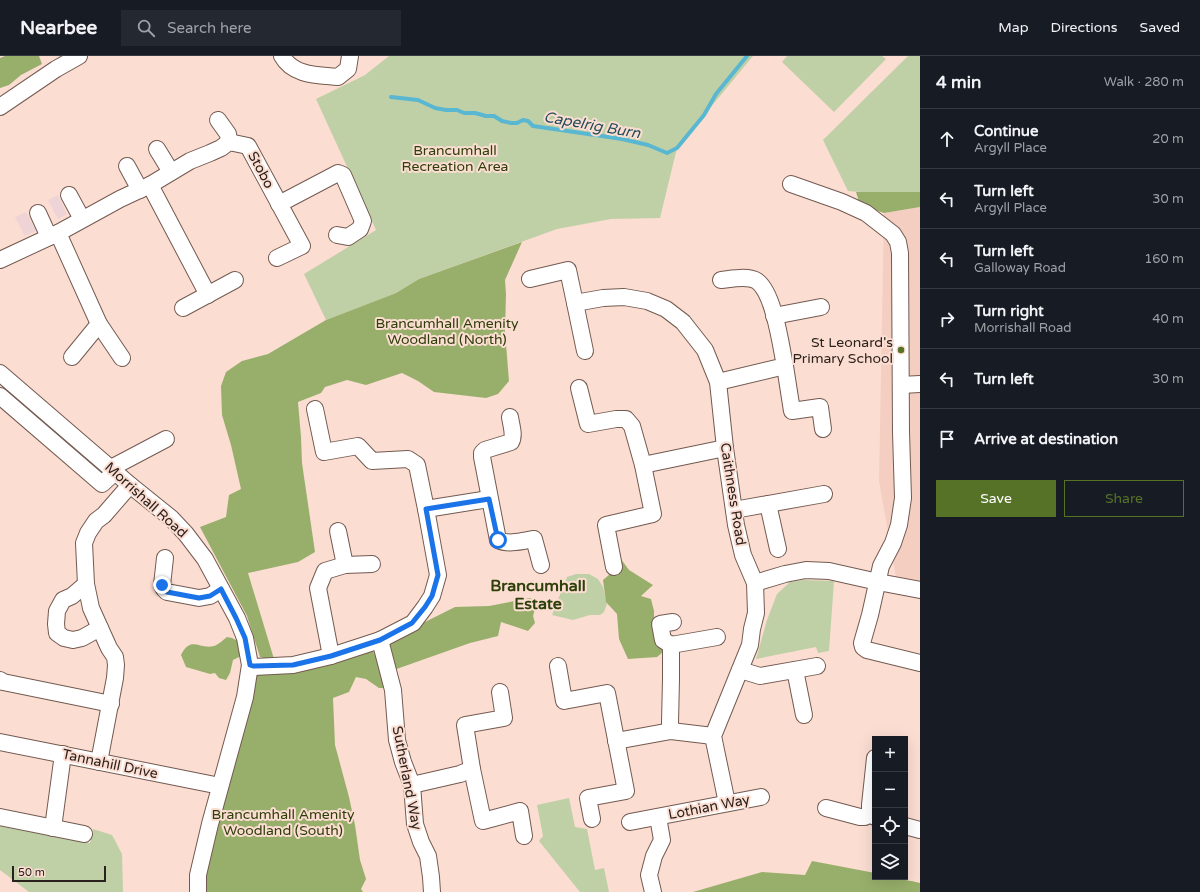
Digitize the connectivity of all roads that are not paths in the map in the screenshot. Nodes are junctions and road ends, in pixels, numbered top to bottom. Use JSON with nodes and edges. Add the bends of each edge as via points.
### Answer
{"nodes":[{"id":1,"x":79,"y":56,"type":"edge"},
{"id":2,"x":282,"y":56,"type":"edge"},
{"id":3,"x":350,"y":56,"type":"edge"},
{"id":4,"x":0,"y":107,"type":"edge"},
{"id":5,"x":218,"y":120,"type":"dead end"},
{"id":6,"x":229,"y":142,"type":"junction"},
{"id":7,"x":157,"y":149,"type":"dead end"},
{"id":8,"x":127,"y":166,"type":"dead end"},
{"id":9,"x":171,"y":172,"type":"junction"},
{"id":10,"x":791,"y":184,"type":"dead end"},
{"id":11,"x":145,"y":187,"type":"junction"},
{"id":12,"x":69,"y":195,"type":"dead end"},
{"id":13,"x":279,"y":204,"type":"junction"},
{"id":14,"x":38,"y":213,"type":"dead end"},
{"id":15,"x":82,"y":219,"type":"junction"},
{"id":16,"x":54,"y":235,"type":"junction"},
{"id":17,"x":337,"y":236,"type":"dead end"},
{"id":18,"x":277,"y":258,"type":"dead end"},
{"id":19,"x":0,"y":260,"type":"edge"},
{"id":20,"x":530,"y":279,"type":"dead end"},
{"id":21,"x":235,"y":280,"type":"dead end"},
{"id":22,"x":721,"y":280,"type":"dead end"},
{"id":23,"x":208,"y":295,"type":"junction"},
{"id":24,"x":574,"y":303,"type":"junction"},
{"id":25,"x":821,"y":307,"type":"dead end"},
{"id":26,"x":184,"y":308,"type":"dead end"},
{"id":27,"x":774,"y":316,"type":"junction"},
{"id":28,"x":99,"y":324,"type":"junction"},
{"id":29,"x":585,"y":352,"type":"dead end"},
{"id":30,"x":72,"y":357,"type":"dead end"},
{"id":31,"x":122,"y":358,"type":"dead end"},
{"id":32,"x":785,"y":366,"type":"junction"},
{"id":33,"x":0,"y":373,"type":"edge"},
{"id":34,"x":718,"y":382,"type":"junction"},
{"id":35,"x":920,"y":384,"type":"edge"},
{"id":36,"x":901,"y":385,"type":"junction"},
{"id":37,"x":579,"y":388,"type":"dead end"},
{"id":38,"x":0,"y":396,"type":"edge"},
{"id":39,"x":315,"y":409,"type":"dead end"},
{"id":40,"x":510,"y":417,"type":"dead end"},
{"id":41,"x":823,"y":429,"type":"dead end"},
{"id":42,"x":166,"y":440,"type":"dead end"},
{"id":43,"x":725,"y":448,"type":"junction"},
{"id":44,"x":643,"y":465,"type":"junction"},
{"id":45,"x":113,"y":470,"type":"junction"},
{"id":46,"x":130,"y":485,"type":"junction"},
{"id":47,"x":824,"y":494,"type":"dead end"},
{"id":48,"x":489,"y":499,"type":"junction"},
{"id":49,"x":768,"y":504,"type":"junction"},
{"id":50,"x":426,"y":509,"type":"junction"},
{"id":51,"x":734,"y":510,"type":"junction"},
{"id":52,"x":338,"y":531,"type":"dead end"},
{"id":53,"x":778,"y":549,"type":"dead end"},
{"id":54,"x":165,"y":558,"type":"dead end"},
{"id":55,"x":372,"y":564,"type":"dead end"},
{"id":56,"x":345,"y":565,"type":"junction"},
{"id":57,"x":541,"y":565,"type":"dead end"},
{"id":58,"x":614,"y":567,"type":"dead end"},
{"id":59,"x":878,"y":582,"type":"junction"},
{"id":60,"x":755,"y":583,"type":"junction"},
{"id":61,"x":86,"y":584,"type":"junction"},
{"id":62,"x":221,"y":589,"type":"junction"},
{"id":63,"x":920,"y":590,"type":"edge"},
{"id":64,"x":673,"y":622,"type":"dead end"},
{"id":65,"x":100,"y":628,"type":"junction"},
{"id":66,"x":718,"y":637,"type":"dead end"},
{"id":67,"x":380,"y":640,"type":"junction"},
{"id":68,"x":671,"y":645,"type":"junction"},
{"id":69,"x":331,"y":656,"type":"junction"},
{"id":70,"x":920,"y":663,"type":"edge"},
{"id":71,"x":250,"y":665,"type":"junction"},
{"id":72,"x":558,"y":666,"type":"dead end"},
{"id":73,"x":817,"y":666,"type":"dead end"},
{"id":74,"x":740,"y":670,"type":"junction"},
{"id":75,"x":795,"y":670,"type":"junction"},
{"id":76,"x":0,"y":680,"type":"edge"},
{"id":77,"x":500,"y":692,"type":"dead end"},
{"id":78,"x":110,"y":704,"type":"junction"},
{"id":79,"x":804,"y":715,"type":"dead end"},
{"id":80,"x":671,"y":731,"type":"junction"},
{"id":81,"x":713,"y":736,"type":"junction"},
{"id":82,"x":616,"y":741,"type":"junction"},
{"id":83,"x":0,"y":742,"type":"edge"},
{"id":84,"x":63,"y":754,"type":"junction"},
{"id":85,"x":99,"y":762,"type":"junction"},
{"id":86,"x":472,"y":769,"type":"junction"},
{"id":87,"x":873,"y":772,"type":"edge"},
{"id":88,"x":220,"y":786,"type":"junction"},
{"id":89,"x":412,"y":786,"type":"junction"},
{"id":90,"x":761,"y":797,"type":"dead end"},
{"id":91,"x":727,"y":804,"type":"junction"},
{"id":92,"x":826,"y":808,"type":"dead end"},
{"id":93,"x":872,"y":812,"type":"edge"},
{"id":94,"x":872,"y":816,"type":"edge"},
{"id":95,"x":0,"y":817,"type":"edge"},
{"id":96,"x":658,"y":817,"type":"junction"},
{"id":97,"x":592,"y":819,"type":"dead end"},
{"id":98,"x":630,"y":822,"type":"dead end"},
{"id":99,"x":908,"y":827,"type":"edge"},
{"id":100,"x":53,"y":828,"type":"junction"},
{"id":101,"x":920,"y":830,"type":"edge"},
{"id":102,"x":84,"y":834,"type":"dead end"},
{"id":103,"x":524,"y":836,"type":"dead end"},
{"id":104,"x":198,"y":892,"type":"edge"},
{"id":105,"x":432,"y":892,"type":"edge"},
{"id":106,"x":653,"y":892,"type":"edge"}],
"edges":[{"from":1,"to":4,"type":"street"},
{"from":2,"to":3,"type":"street","via":[[286,63],[298,72],[338,77],[348,68]]},
{"from":5,"to":6,"type":"street","via":[[228,134]]},
{"from":6,"to":9,"type":"street"},
{"from":6,"to":13,"type":"street","name":"Stobo","via":[[248,146]]},
{"from":7,"to":9,"type":"street"},
{"from":8,"to":11,"type":"street"},
{"from":9,"to":11,"type":"street"},
{"from":10,"to":36,"type":"street","via":[[866,213],[893,234],[898,242]]},
{"from":11,"to":15,"type":"street"},
{"from":11,"to":23,"type":"street"},
{"from":12,"to":15,"type":"street"},
{"from":13,"to":17,"type":"street","via":[[338,173],[343,175],[363,221],[360,229],[348,237]]},
{"from":13,"to":18,"type":"street","name":"Stobo","via":[[302,246]]},
{"from":14,"to":16,"type":"street"},
{"from":15,"to":16,"type":"street"},
{"from":16,"to":19,"type":"street"},
{"from":16,"to":28,"type":"street"},
{"from":20,"to":24,"type":"street","via":[[568,270]]},
{"from":21,"to":23,"type":"street"},
{"from":22,"to":27,"type":"street","via":[[746,278],[757,281],[765,290]]},
{"from":23,"to":26,"type":"street"},
{"from":24,"to":29,"type":"street"},
{"from":24,"to":34,"type":"street","name":"Caithness Road","via":[[624,297],[647,301],[666,309],[683,322],[705,350]]},
{"from":25,"to":27,"type":"street"},
{"from":27,"to":32,"type":"street"},
{"from":28,"to":30,"type":"street"},
{"from":28,"to":31,"type":"street"},
{"from":32,"to":34,"type":"street"},
{"from":32,"to":41,"type":"street","via":[[792,411],[820,407]]},
{"from":33,"to":45,"type":"street","name":"Morrishall Road"},
{"from":34,"to":43,"type":"street","name":"Caithness Road"},
{"from":35,"to":36,"type":"street"},
{"from":36,"to":59,"type":"street","via":[[903,498],[899,525],[881,566]]},
{"from":37,"to":44,"type":"street","via":[[588,424],[616,418],[626,419],[632,426]]},
{"from":38,"to":45,"type":"street","via":[[102,484]]},
{"from":39,"to":50,"type":"street","via":[[324,452],[358,446],[372,461],[408,459],[417,465]]},
{"from":40,"to":48,"type":"street","via":[[513,440],[482,453]]},
{"from":42,"to":45,"type":"street"},
{"from":43,"to":44,"type":"street"},
{"from":43,"to":51,"type":"street","name":"Caithness Road"},
{"from":44,"to":58,"type":"street","via":[[653,514],[606,525]]},
{"from":45,"to":46,"type":"street","name":"Morrishall Road"},
{"from":46,"to":61,"type":"street","via":[[104,515],[96,520],[88,533],[84,543]]},
{"from":46,"to":62,"type":"street","name":"Morrishall Road","via":[[171,518],[186,534],[205,559]]},
{"from":47,"to":49,"type":"street"},
{"from":48,"to":50,"type":"street"},
{"from":48,"to":57,"type":"street","via":[[498,540],[511,543],[534,538]]},
{"from":49,"to":51,"type":"street"},
{"from":49,"to":53,"type":"street"},
{"from":50,"to":67,"type":"street","via":[[438,575],[432,596],[412,623]]},
{"from":51,"to":60,"type":"street","name":"Caithness Road","via":[[743,555]]},
{"from":52,"to":56,"type":"street"},
{"from":54,"to":62,"type":"street","via":[[162,585],[167,592],[199,598],[210,596]]},
{"from":55,"to":56,"type":"street"},
{"from":56,"to":69,"type":"street","via":[[325,571],[318,588]]},
{"from":59,"to":60,"type":"street","via":[[829,571],[806,570]]},
{"from":59,"to":63,"type":"street"},
{"from":59,"to":70,"type":"street","via":[[863,647]]},
{"from":60,"to":74,"type":"street","name":"Caithness Road","via":[[756,613],[750,645]]},
{"from":61,"to":65,"type":"street","via":[[91,608]]},
{"from":61,"to":65,"type":"street","via":[[63,600],[57,611],[57,633],[73,640]]},
{"from":62,"to":71,"type":"street","name":"Morrishall Road","via":[[245,638]]},
{"from":64,"to":68,"type":"street","via":[[660,624],[663,640]]},
{"from":65,"to":78,"type":"street","via":[[115,657],[115,678]]},
{"from":66,"to":68,"type":"street"},
{"from":67,"to":69,"type":"street"},
{"from":67,"to":89,"type":"street","name":"Sutherland Way","via":[[393,690],[397,740]]},
{"from":68,"to":80,"type":"street"},
{"from":69,"to":71,"type":"street","via":[[293,665]]},
{"from":71,"to":88,"type":"street","name":"Morrishall Road","via":[[245,697]]},
{"from":72,"to":82,"type":"street","via":[[564,701],[607,693]]},
{"from":73,"to":75,"type":"street"},
{"from":74,"to":75,"type":"street","via":[[760,676]]},
{"from":74,"to":81,"type":"street","name":"Caithness Road"},
{"from":75,"to":79,"type":"street"},
{"from":76,"to":78,"type":"street"},
{"from":77,"to":86,"type":"street","via":[[504,718],[465,725]]},
{"from":78,"to":85,"type":"street"},
{"from":80,"to":81,"type":"street"},
{"from":80,"to":82,"type":"street"},
{"from":81,"to":91,"type":"street"},
{"from":82,"to":97,"type":"street","via":[[626,791],[588,798]]},
{"from":83,"to":84,"type":"street","name":"Tannahill Drive"},
{"from":84,"to":85,"type":"street","name":"Tannahill Drive"},
{"from":84,"to":100,"type":"street"},
{"from":85,"to":88,"type":"street","name":"Tannahill Drive"},
{"from":86,"to":89,"type":"street"},
{"from":86,"to":103,"type":"street","via":[[484,821],[520,812]]},
{"from":87,"to":93,"type":"street","via":[[870,805]]},
{"from":88,"to":104,"type":"street","name":"Morrishall Road","via":[[198,875]]},
{"from":89,"to":105,"type":"street","name":"Sutherland Way","via":[[415,824],[428,856]]},
{"from":90,"to":91,"type":"street","name":"Lothian Way"},
{"from":91,"to":96,"type":"street","name":"Lothian Way"},
{"from":92,"to":94,"type":"street","via":[[860,817]]},
{"from":95,"to":100,"type":"street"},
{"from":96,"to":98,"type":"street","name":"Lothian Way"},
{"from":96,"to":106,"type":"street","name":"Lothian Way","via":[[662,840],[649,875]]},
{"from":99,"to":101,"type":"street"},
{"from":100,"to":102,"type":"street"}]}
